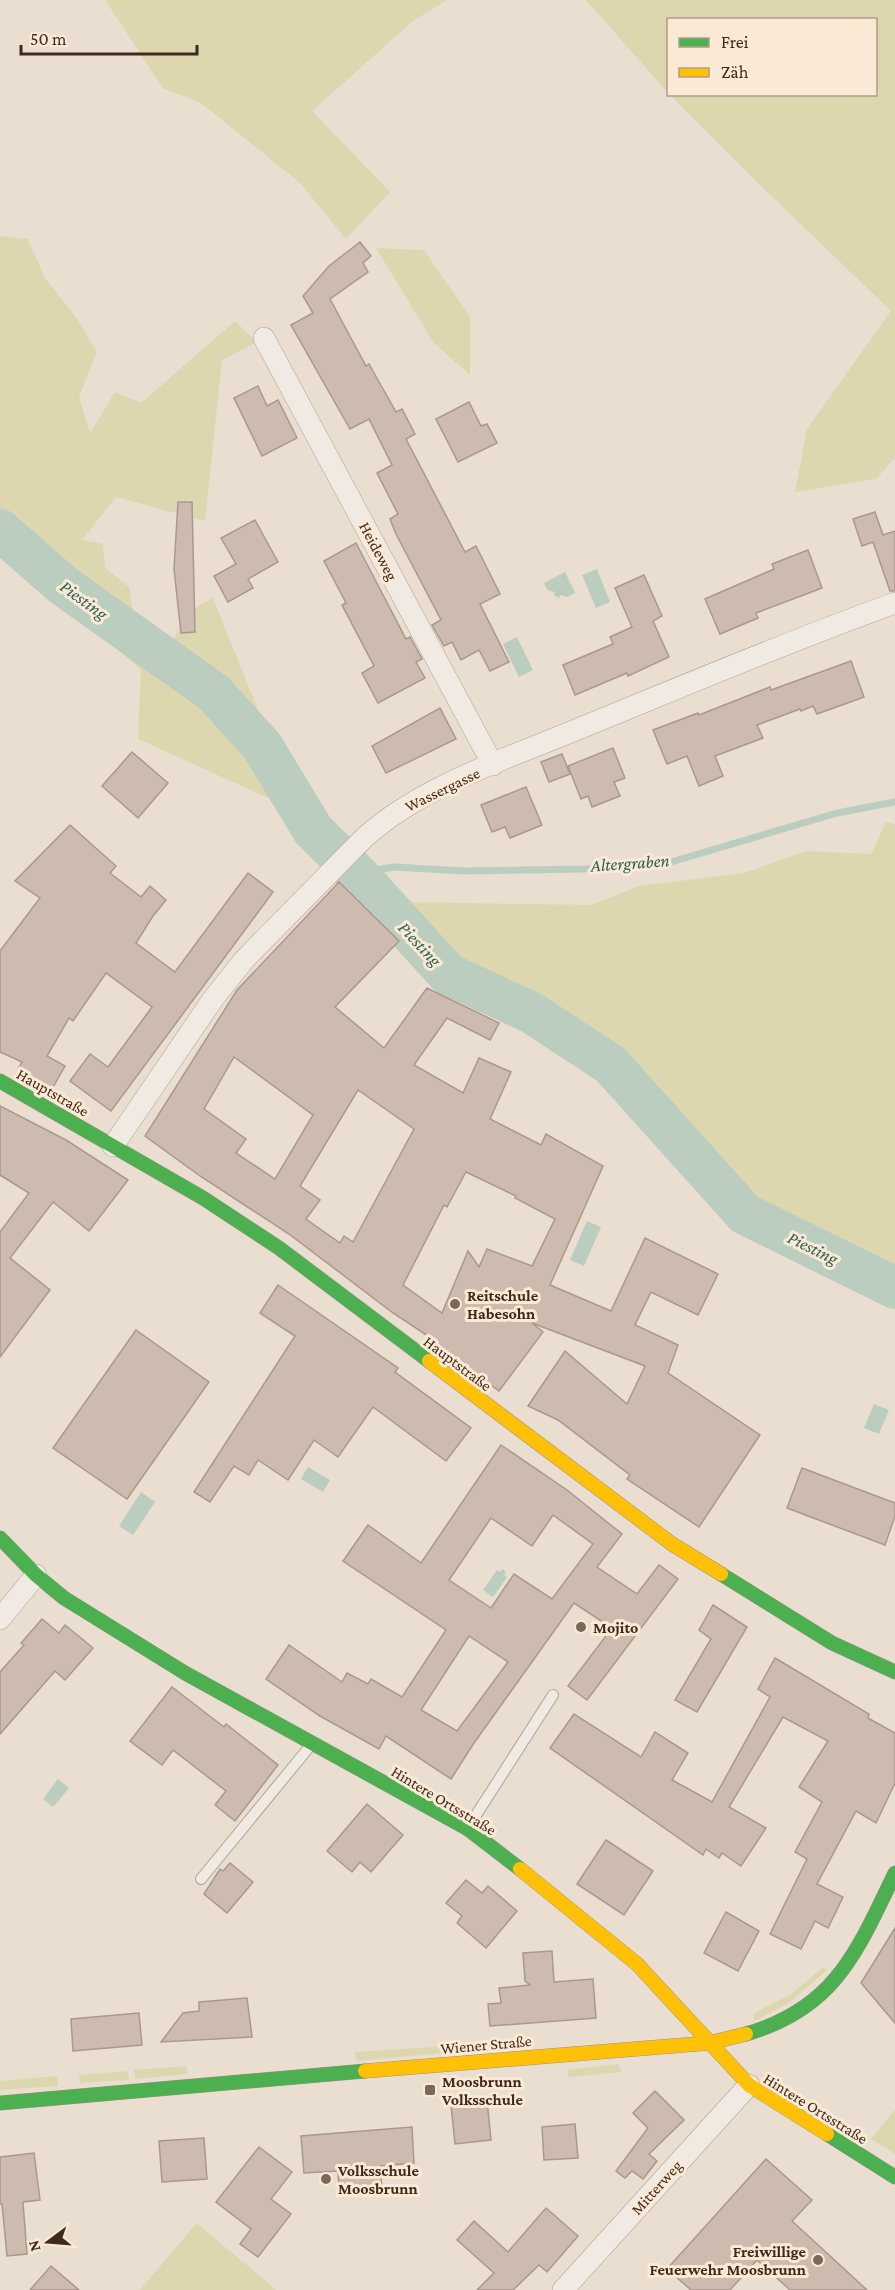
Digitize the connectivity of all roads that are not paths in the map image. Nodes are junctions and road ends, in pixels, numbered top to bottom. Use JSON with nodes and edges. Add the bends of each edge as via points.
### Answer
{"nodes":[{"id":1,"x":264,"y":338,"type":"dead end"},
{"id":2,"x":895,"y":603,"type":"edge"},
{"id":3,"x":493,"y":765,"type":"junction"},
{"id":4,"x":0,"y":1081,"type":"edge"},
{"id":5,"x":113,"y":1146,"type":"junction"},
{"id":6,"x":0,"y":1538,"type":"edge"},
{"id":7,"x":36,"y":1575,"type":"junction"},
{"id":8,"x":0,"y":1619,"type":"edge"},
{"id":9,"x":895,"y":1672,"type":"edge"},
{"id":10,"x":553,"y":1695,"type":"dead end"},
{"id":11,"x":313,"y":1743,"type":"junction"},
{"id":12,"x":468,"y":1829,"type":"junction"},
{"id":13,"x":895,"y":1873,"type":"edge"},
{"id":14,"x":201,"y":1879,"type":"dead end"},
{"id":15,"x":709,"y":2043,"type":"junction"},
{"id":16,"x":748,"y":2085,"type":"junction"},
{"id":17,"x":0,"y":2103,"type":"edge"},
{"id":18,"x":895,"y":2177,"type":"edge"},
{"id":19,"x":563,"y":2290,"type":"edge"}],
"edges":[{"from":1,"to":3,"type":"street","name":"Heideweg"},
{"from":2,"to":3,"type":"street","name":"Wassergasse","via":[[790,642]]},
{"from":3,"to":5,"type":"street","name":"Wassergasse","via":[[409,804],[365,837],[244,960]]},
{"from":4,"to":5,"type":"main road","name":"Hauptstraße"},
{"from":5,"to":9,"type":"main road","name":"Hauptstraße","via":[[279,1248],[672,1544],[832,1643]]},
{"from":6,"to":7,"type":"main road","name":"Hintere Ortsstraße"},
{"from":7,"to":8,"type":"street"},
{"from":7,"to":11,"type":"main road","name":"Hintere Ortsstraße","via":[[64,1598],[185,1673]]},
{"from":10,"to":12,"type":"lane"},
{"from":11,"to":12,"type":"main road","name":"Hintere Ortsstraße"},
{"from":11,"to":14,"type":"lane"},
{"from":12,"to":15,"type":"main road","name":"Hintere Ortsstraße","via":[[622,1951]]},
{"from":13,"to":15,"type":"main road","name":"Wiener Straße","via":[[837,1979],[801,2011],[756,2033]]},
{"from":15,"to":16,"type":"main road","name":"Hintere Ortsstraße"},
{"from":15,"to":17,"type":"main road","name":"Wiener Straße"},
{"from":16,"to":18,"type":"main road","name":"Hintere Ortsstraße"},
{"from":16,"to":19,"type":"street","name":"Mitterweg"}]}
